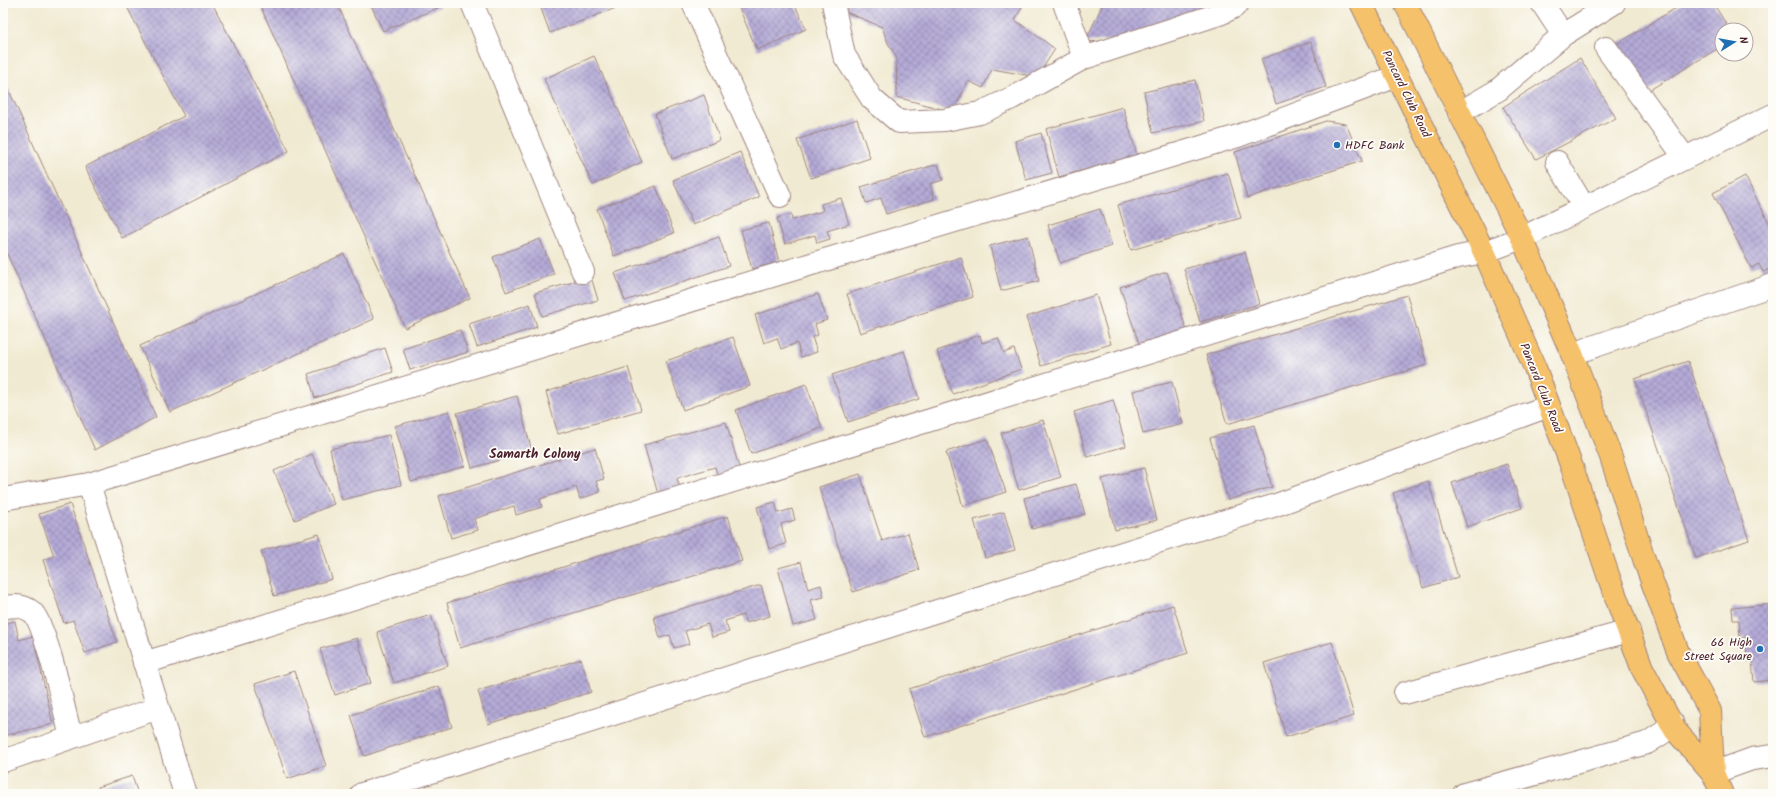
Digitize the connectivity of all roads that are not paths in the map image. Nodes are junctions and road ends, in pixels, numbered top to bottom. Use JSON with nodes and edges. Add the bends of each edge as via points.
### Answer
{"nodes":[{"id":1,"x":472,"y":3,"type":"edge"},
{"id":2,"x":693,"y":3,"type":"edge"},
{"id":3,"x":833,"y":3,"type":"edge"},
{"id":4,"x":1064,"y":3,"type":"edge"},
{"id":5,"x":1238,"y":3,"type":"edge"},
{"id":6,"x":1361,"y":3,"type":"edge"},
{"id":7,"x":1405,"y":3,"type":"edge"},
{"id":8,"x":1542,"y":3,"type":"edge"},
{"id":9,"x":1614,"y":3,"type":"edge"},
{"id":10,"x":1563,"y":35,"type":"junction"},
{"id":11,"x":1606,"y":48,"type":"dead end"},
{"id":12,"x":1084,"y":58,"type":"junction"},
{"id":13,"x":1397,"y":76,"type":"junction"},
{"id":14,"x":1459,"y":113,"type":"junction"},
{"id":15,"x":1773,"y":115,"type":"edge"},
{"id":16,"x":1685,"y":158,"type":"junction"},
{"id":17,"x":1557,"y":162,"type":"dead end"},
{"id":18,"x":780,"y":196,"type":"dead end"},
{"id":19,"x":1584,"y":207,"type":"junction"},
{"id":20,"x":1522,"y":238,"type":"junction"},
{"id":21,"x":1484,"y":252,"type":"junction"},
{"id":22,"x":583,"y":272,"type":"dead end"},
{"id":23,"x":1773,"y":285,"type":"edge"},
{"id":24,"x":1572,"y":354,"type":"junction"},
{"id":25,"x":1549,"y":406,"type":"junction"},
{"id":26,"x":89,"y":484,"type":"junction"},
{"id":27,"x":3,"y":499,"type":"edge"},
{"id":28,"x":3,"y":608,"type":"edge"},
{"id":29,"x":1629,"y":631,"type":"junction"},
{"id":30,"x":144,"y":663,"type":"junction"},
{"id":31,"x":1405,"y":694,"type":"dead end"},
{"id":32,"x":158,"y":708,"type":"junction"},
{"id":33,"x":1672,"y":722,"type":"junction"},
{"id":34,"x":71,"y":737,"type":"junction"},
{"id":35,"x":1773,"y":756,"type":"edge"},
{"id":36,"x":3,"y":761,"type":"edge"},
{"id":37,"x":1713,"y":773,"type":"junction"},
{"id":38,"x":185,"y":794,"type":"edge"},
{"id":39,"x":362,"y":794,"type":"edge"},
{"id":40,"x":1464,"y":794,"type":"edge"},
{"id":41,"x":1722,"y":794,"type":"edge"}],
"edges":[{"from":1,"to":22,"type":"street"},
{"from":2,"to":18,"type":"street"},
{"from":3,"to":12,"type":"street","via":[[844,55],[872,99],[899,122],[945,120],[980,113]]},
{"from":4,"to":12,"type":"street"},
{"from":5,"to":12,"type":"street","via":[[1222,13]]},
{"from":6,"to":13,"type":"main road","name":"Pancard Club Road"},
{"from":7,"to":14,"type":"main road","name":"Pancard Club Road"},
{"from":8,"to":10,"type":"street"},
{"from":9,"to":10,"type":"street"},
{"from":10,"to":14,"type":"street","via":[[1498,90]]},
{"from":11,"to":16,"type":"street"},
{"from":13,"to":21,"type":"main road","name":"Pancard Club Road"},
{"from":13,"to":26,"type":"street","via":[[1238,136]]},
{"from":14,"to":20,"type":"main road","name":"Pancard Club Road"},
{"from":15,"to":16,"type":"street"},
{"from":16,"to":19,"type":"street"},
{"from":17,"to":19,"type":"street"},
{"from":19,"to":20,"type":"street"},
{"from":20,"to":21,"type":"street"},
{"from":20,"to":24,"type":"main road","name":"Pancard Club Road"},
{"from":21,"to":25,"type":"main road","name":"Pancard Club Road"},
{"from":21,"to":30,"type":"street","via":[[1451,259]]},
{"from":23,"to":24,"type":"street"},
{"from":24,"to":37,"type":"main road","name":"Pancard Club Road","via":[[1611,457],[1675,645],[1710,711]]},
{"from":25,"to":29,"type":"main road","name":"Pancard Club Road"},
{"from":25,"to":39,"type":"street","via":[[1276,505]]},
{"from":26,"to":27,"type":"street"},
{"from":26,"to":30,"type":"street"},
{"from":28,"to":34,"type":"street","via":[[23,607],[33,613],[43,629]]},
{"from":29,"to":31,"type":"street"},
{"from":29,"to":33,"type":"main road","name":"Pancard Club Road","via":[[1642,668]]},
{"from":30,"to":32,"type":"street"},
{"from":32,"to":34,"type":"street"},
{"from":32,"to":38,"type":"street"},
{"from":33,"to":37,"type":"main road","name":"Pancard Club Road","via":[[1675,730]]},
{"from":33,"to":40,"type":"street","via":[[1646,743]]},
{"from":34,"to":36,"type":"street"},
{"from":35,"to":37,"type":"street","via":[[1752,759]]},
{"from":37,"to":41,"type":"main road","name":"Pancard Club Road"}]}
